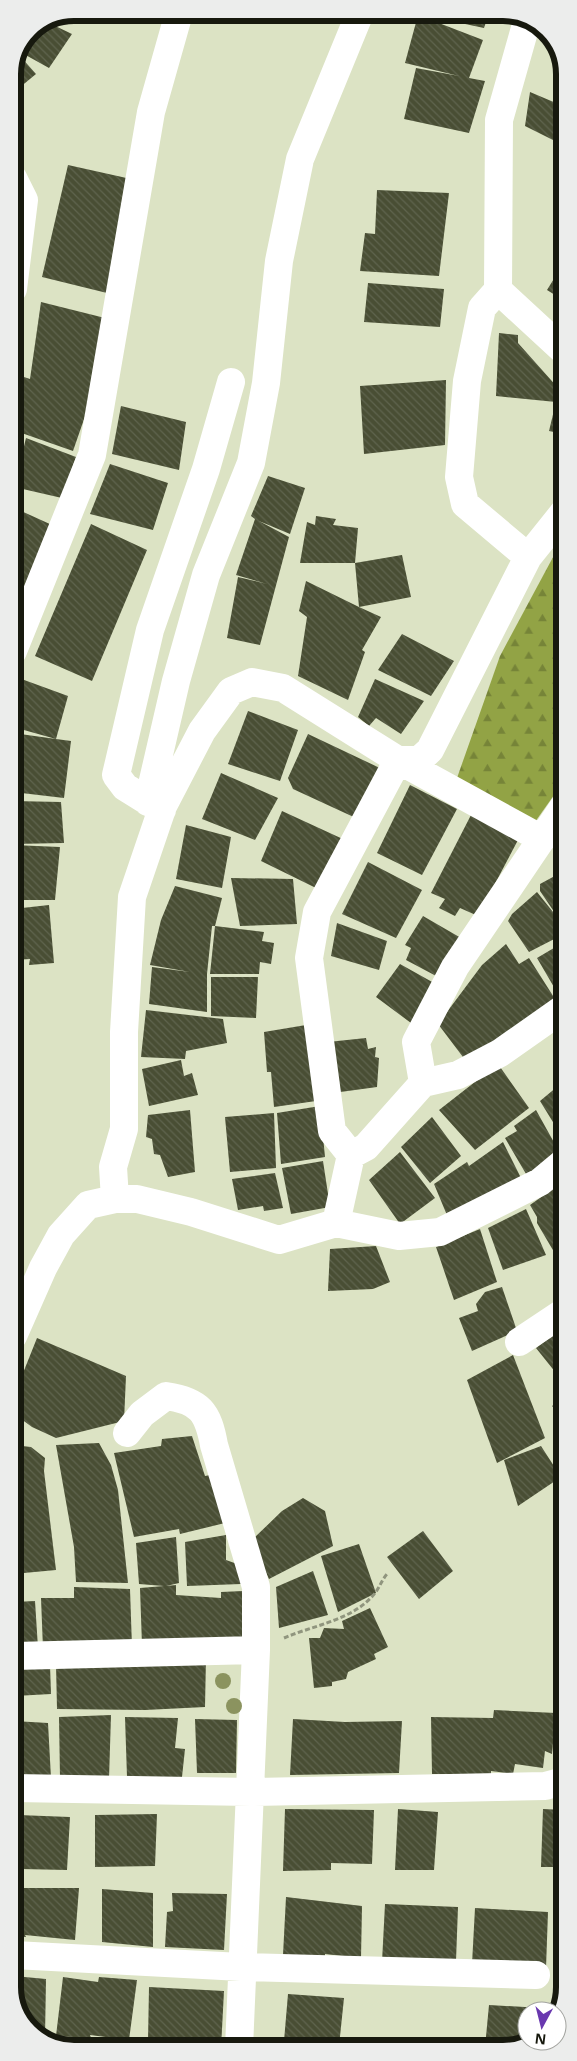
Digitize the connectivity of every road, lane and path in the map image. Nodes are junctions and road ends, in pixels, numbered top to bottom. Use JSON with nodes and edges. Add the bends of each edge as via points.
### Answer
{"nodes":[{"id":1,"x":177,"y":21,"type":"edge"},
{"id":2,"x":357,"y":21,"type":"edge"},
{"id":3,"x":525,"y":26,"type":"edge"},
{"id":4,"x":21,"y":194,"type":"edge"},
{"id":5,"x":21,"y":224,"type":"edge"},
{"id":6,"x":498,"y":290,"type":"junction"},
{"id":7,"x":556,"y":344,"type":"edge"},
{"id":8,"x":231,"y":382,"type":"dead end"},
{"id":9,"x":556,"y":522,"type":"edge"},
{"id":10,"x":528,"y":557,"type":"junction"},
{"id":11,"x":21,"y":630,"type":"edge"},
{"id":12,"x":398,"y":760,"type":"junction"},
{"id":13,"x":155,"y":806,"type":"junction"},
{"id":14,"x":556,"y":818,"type":"edge"},
{"id":15,"x":542,"y":838,"type":"junction"},
{"id":16,"x":556,"y":1014,"type":"edge"},
{"id":17,"x":423,"y":1083,"type":"junction"},
{"id":18,"x":351,"y":1155,"type":"junction"},
{"id":19,"x":556,"y":1169,"type":"edge"},
{"id":20,"x":115,"y":1199,"type":"junction"},
{"id":21,"x":336,"y":1223,"type":"junction"},
{"id":22,"x":556,"y":1317,"type":"edge"},
{"id":23,"x":21,"y":1318,"type":"edge"},
{"id":24,"x":518,"y":1342,"type":"dead end"},
{"id":25,"x":127,"y":1433,"type":"dead end"},
{"id":26,"x":388,"y":1573,"type":"dead end"},
{"id":27,"x":256,"y":1650,"type":"junction"},
{"id":28,"x":21,"y":1656,"type":"edge"},
{"id":29,"x":556,"y":1783,"type":"edge"},
{"id":30,"x":21,"y":1788,"type":"edge"},
{"id":31,"x":250,"y":1792,"type":"junction"},
{"id":32,"x":21,"y":1955,"type":"edge"},
{"id":33,"x":241,"y":1967,"type":"junction"},
{"id":34,"x":536,"y":1976,"type":"dead end"},
{"id":35,"x":239,"y":2040,"type":"edge"}],
"edges":[{"from":1,"to":11,"type":"street","via":[[151,112],[92,455]]},
{"from":2,"to":13,"type":"street","via":[[300,159],[279,261],[266,383],[251,463],[206,575],[176,681]]},
{"from":3,"to":6,"type":"street","via":[[499,120]]},
{"from":4,"to":5,"type":"street","via":[[24,200]]},
{"from":6,"to":7,"type":"street"},
{"from":6,"to":10,"type":"street","via":[[482,308],[467,381],[459,477],[465,504]]},
{"from":8,"to":13,"type":"street","via":[[206,469],[150,630],[116,774],[124,787]]},
{"from":9,"to":10,"type":"street"},
{"from":10,"to":12,"type":"street","via":[[430,750],[419,760]]},
{"from":12,"to":13,"type":"street","via":[[283,688],[252,682],[231,691]]},
{"from":12,"to":15,"type":"street"},
{"from":12,"to":18,"type":"street","via":[[317,912],[309,958],[332,1131]]},
{"from":13,"to":20,"type":"street","via":[[132,897],[124,1032],[124,1129],[113,1168]]},
{"from":14,"to":15,"type":"street"},
{"from":15,"to":17,"type":"street","via":[[456,967],[416,1042]]},
{"from":16,"to":17,"type":"street","via":[[500,1053],[458,1075]]},
{"from":17,"to":18,"type":"street","via":[[366,1147]]},
{"from":18,"to":21,"type":"street"},
{"from":19,"to":21,"type":"street","via":[[540,1182],[440,1232],[399,1236]]},
{"from":20,"to":21,"type":"street","via":[[137,1199],[191,1212],[279,1240]]},
{"from":20,"to":23,"type":"street","via":[[88,1206],[61,1235]]},
{"from":22,"to":24,"type":"street"},
{"from":25,"to":27,"type":"street","via":[[142,1414],[166,1396],[185,1399],[201,1408],[210,1425],[256,1587]]},
{"from":26,"to":27,"type":"path","via":[[376,1593],[357,1608],[332,1622]]},
{"from":27,"to":28,"type":"street"},
{"from":27,"to":31,"type":"street"},
{"from":29,"to":31,"type":"street","via":[[545,1786]]},
{"from":30,"to":31,"type":"street"},
{"from":31,"to":33,"type":"street"},
{"from":32,"to":33,"type":"street"},
{"from":33,"to":34,"type":"street"},
{"from":33,"to":35,"type":"street"}]}
